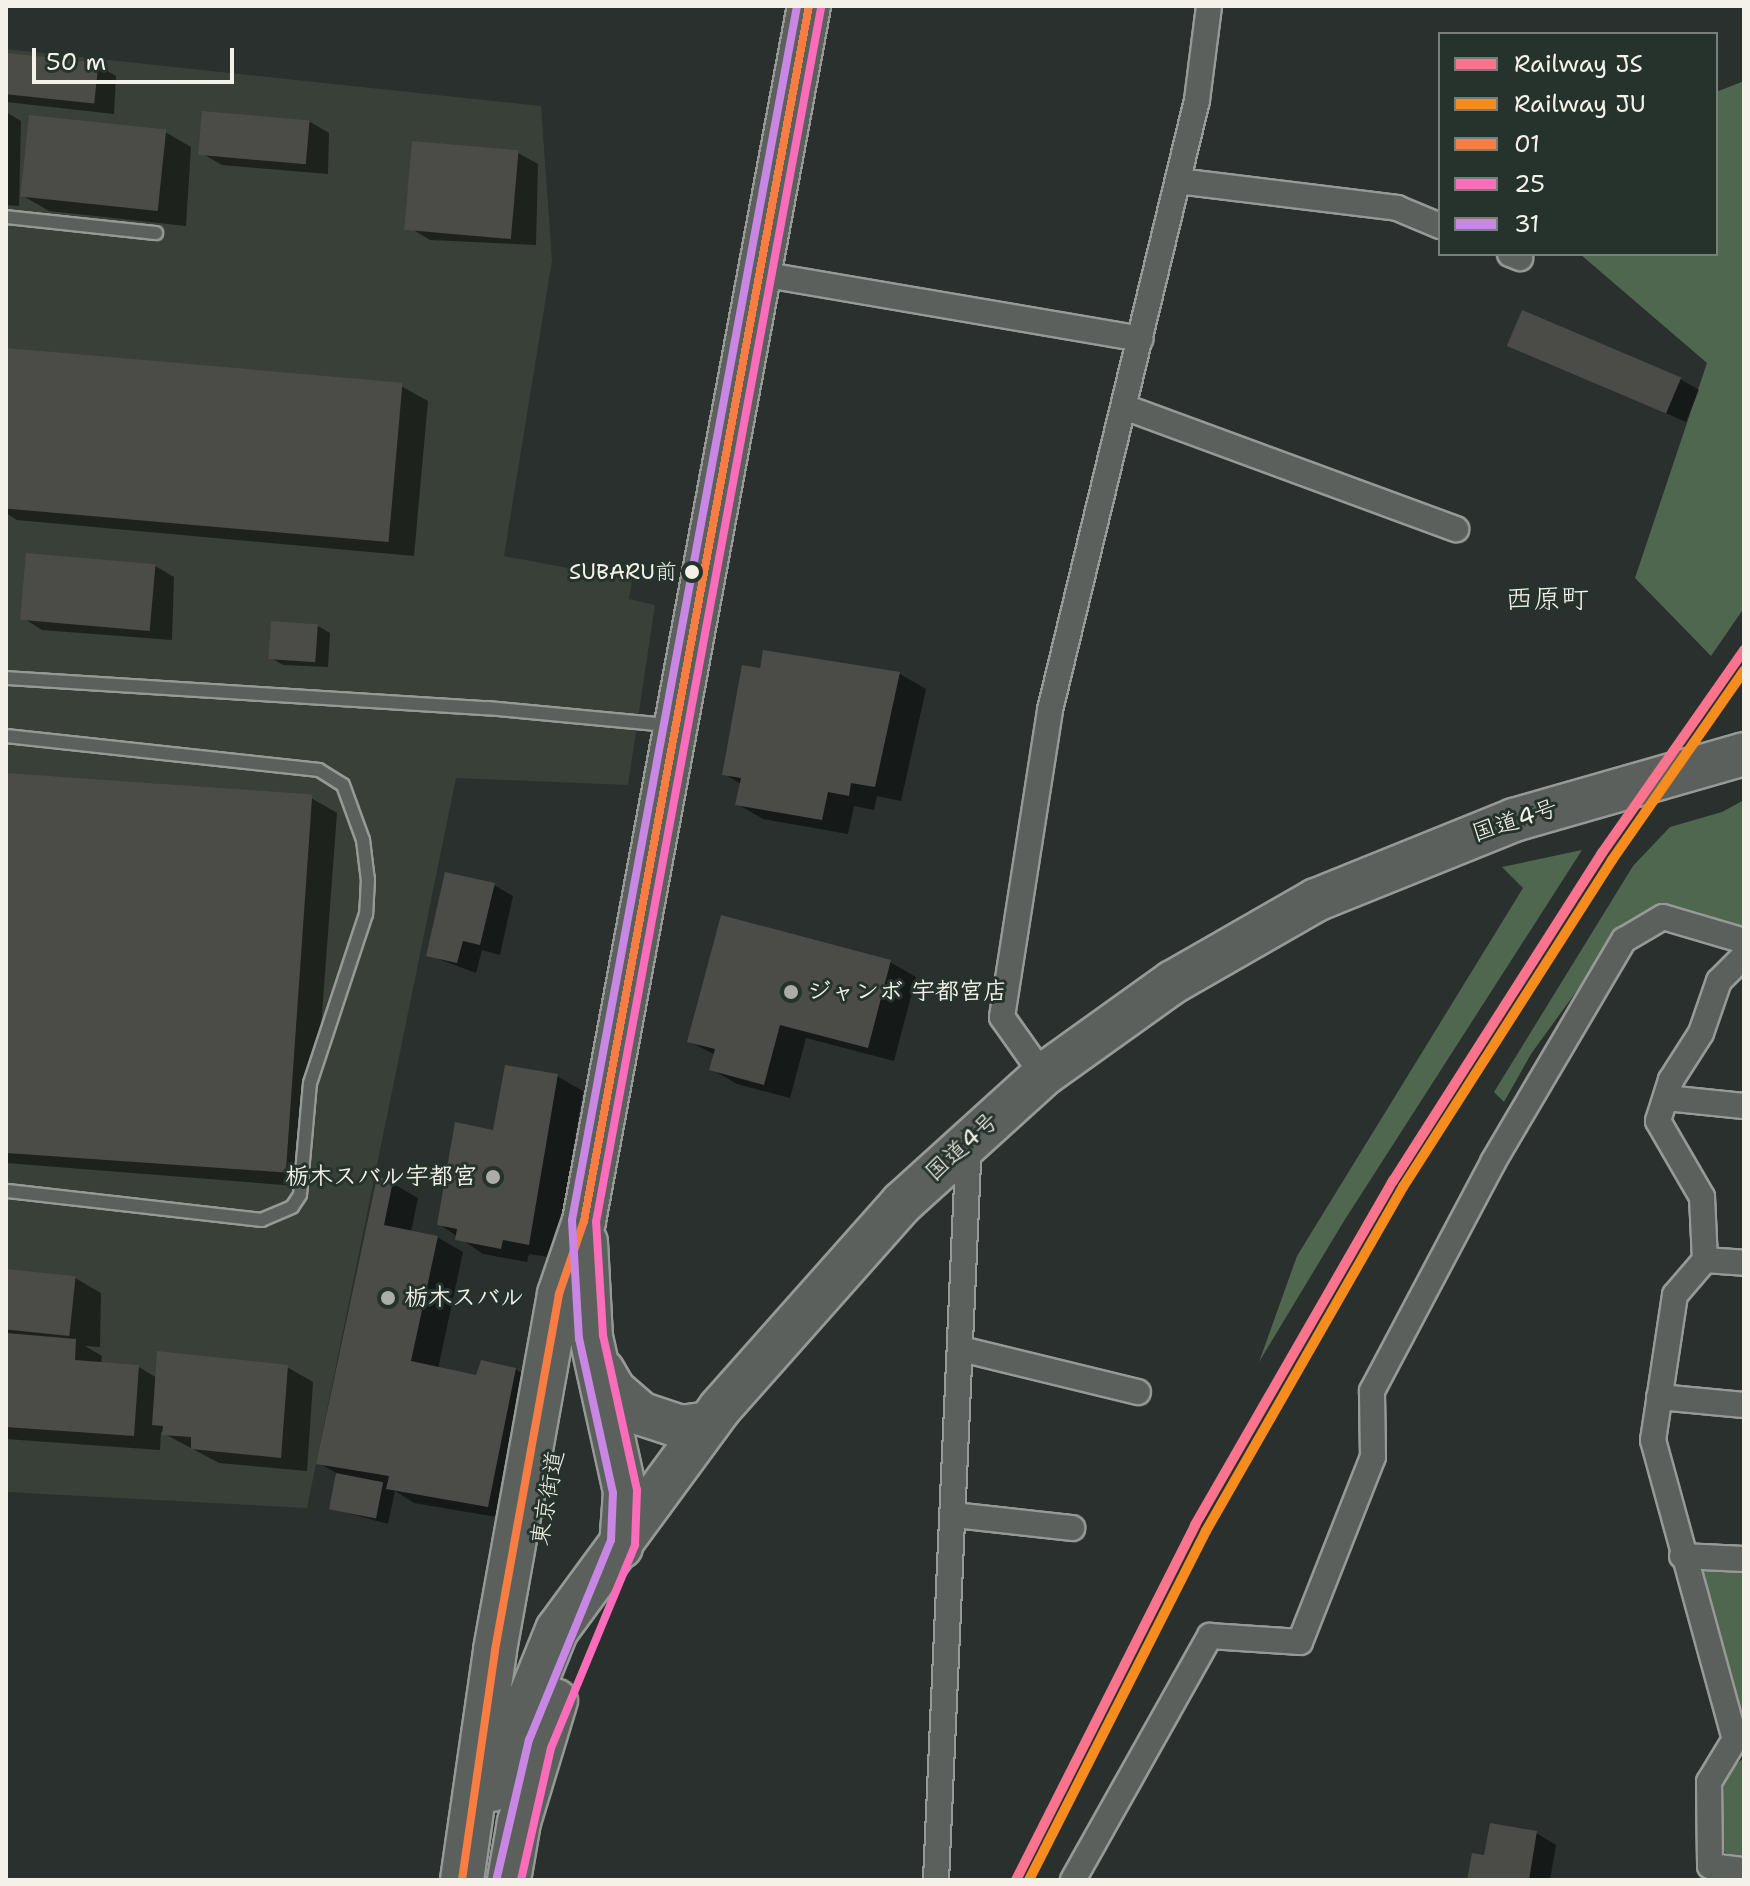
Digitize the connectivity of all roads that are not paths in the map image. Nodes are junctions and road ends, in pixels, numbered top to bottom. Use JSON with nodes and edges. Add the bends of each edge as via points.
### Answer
{"nodes":[{"id":1,"x":809,"y":6,"type":"edge"},
{"id":2,"x":1207,"y":8,"type":"edge"},
{"id":3,"x":1178,"y":181,"type":"junction"},
{"id":4,"x":6,"y":217,"type":"edge"},
{"id":5,"x":1438,"y":225,"type":"edge"},
{"id":6,"x":156,"y":233,"type":"dead end"},
{"id":7,"x":761,"y":274,"type":"junction"},
{"id":8,"x":1140,"y":339,"type":"junction"},
{"id":9,"x":1124,"y":407,"type":"junction"},
{"id":10,"x":1456,"y":529,"type":"dead end"},
{"id":11,"x":6,"y":678,"type":"edge"},
{"id":12,"x":678,"y":726,"type":"junction"},
{"id":13,"x":6,"y":736,"type":"edge"},
{"id":14,"x":1740,"y":755,"type":"edge"},
{"id":15,"x":1744,"y":941,"type":"edge"},
{"id":16,"x":1744,"y":956,"type":"edge"},
{"id":17,"x":1043,"y":1075,"type":"junction"},
{"id":18,"x":1666,"y":1098,"type":"junction"},
{"id":19,"x":1744,"y":1106,"type":"edge"},
{"id":20,"x":969,"y":1140,"type":"junction"},
{"id":21,"x":6,"y":1191,"type":"edge"},
{"id":22,"x":584,"y":1221,"type":"junction"},
{"id":23,"x":1705,"y":1260,"type":"junction"},
{"id":24,"x":1744,"y":1263,"type":"edge"},
{"id":25,"x":961,"y":1349,"type":"junction"},
{"id":26,"x":595,"y":1350,"type":"junction"},
{"id":27,"x":1138,"y":1392,"type":"dead end"},
{"id":28,"x":1659,"y":1397,"type":"junction"},
{"id":29,"x":1744,"y":1405,"type":"edge"},
{"id":30,"x":709,"y":1423,"type":"junction"},
{"id":31,"x":954,"y":1515,"type":"junction"},
{"id":32,"x":1072,"y":1528,"type":"dead end"},
{"id":33,"x":623,"y":1543,"type":"junction"},
{"id":34,"x":1682,"y":1556,"type":"junction"},
{"id":35,"x":1744,"y":1559,"type":"edge"},
{"id":36,"x":495,"y":1650,"type":"junction"},
{"id":37,"x":1739,"y":1739,"type":"edge"},
{"id":38,"x":1744,"y":1870,"type":"edge"},
{"id":39,"x":463,"y":1874,"type":"edge"},
{"id":40,"x":509,"y":1880,"type":"edge"},
{"id":41,"x":936,"y":1880,"type":"edge"},
{"id":42,"x":1073,"y":1880,"type":"edge"}],
"edges":[{"from":1,"to":7,"type":"highway","name":"東京街道"},
{"from":2,"to":3,"type":"street","via":[[1197,100]]},
{"from":3,"to":5,"type":"street","via":[[1397,208]]},
{"from":3,"to":8,"type":"street"},
{"from":4,"to":6,"type":"lane"},
{"from":7,"to":8,"type":"street"},
{"from":7,"to":12,"type":"highway","name":"東京街道"},
{"from":8,"to":9,"type":"street"},
{"from":9,"to":10,"type":"street"},
{"from":9,"to":17,"type":"street","via":[[1050,710],[1002,1017]]},
{"from":11,"to":12,"type":"lane","via":[[488,708]]},
{"from":12,"to":22,"type":"highway","name":"東京街道"},
{"from":13,"to":21,"type":"lane","via":[[333,775],[353,809],[368,879],[366,914],[310,1083],[300,1195],[292,1207],[262,1220]]},
{"from":14,"to":17,"type":"highway","name":"国道4号","via":[[1450,843],[1303,907],[1173,982]]},
{"from":15,"to":42,"type":"street","via":[[1663,917],[1624,940],[1493,1162],[1372,1391],[1373,1457],[1300,1642],[1210,1636]]},
{"from":16,"to":18,"type":"street","via":[[1719,981],[1701,1033]]},
{"from":17,"to":20,"type":"highway","name":"国道4号"},
{"from":18,"to":19,"type":"street"},
{"from":18,"to":23,"type":"street","via":[[1658,1121],[1702,1197]]},
{"from":20,"to":25,"type":"street"},
{"from":20,"to":30,"type":"highway","name":"国道4号","via":[[830,1280]]},
{"from":22,"to":26,"type":"highway","name":"東京街道"},
{"from":22,"to":36,"type":"highway","name":"東京街道","via":[[559,1294]]},
{"from":23,"to":24,"type":"street"},
{"from":23,"to":28,"type":"street","via":[[1675,1295]]},
{"from":25,"to":27,"type":"street"},
{"from":25,"to":31,"type":"street"},
{"from":26,"to":30,"type":"highway","via":[[614,1390],[642,1414],[681,1427]]},
{"from":26,"to":33,"type":"highway","name":"東京街道","via":[[625,1492]]},
{"from":26,"to":36,"type":"highway","name":"東京街道","via":[[561,1425],[525,1616],[514,1638]]},
{"from":28,"to":29,"type":"street"},
{"from":28,"to":34,"type":"street","via":[[1653,1440]]},
{"from":30,"to":33,"type":"highway","name":"国道4号"},
{"from":31,"to":32,"type":"street"},
{"from":31,"to":41,"type":"street"},
{"from":33,"to":39,"type":"highway","name":"国道4号","via":[[557,1630]]},
{"from":33,"to":40,"type":"highway","name":"東京街道","via":[[540,1744]]},
{"from":34,"to":35,"type":"street"},
{"from":34,"to":37,"type":"street"},
{"from":36,"to":39,"type":"highway","name":"東京街道"},
{"from":37,"to":38,"type":"street","via":[[1709,1782],[1710,1866]]}]}
